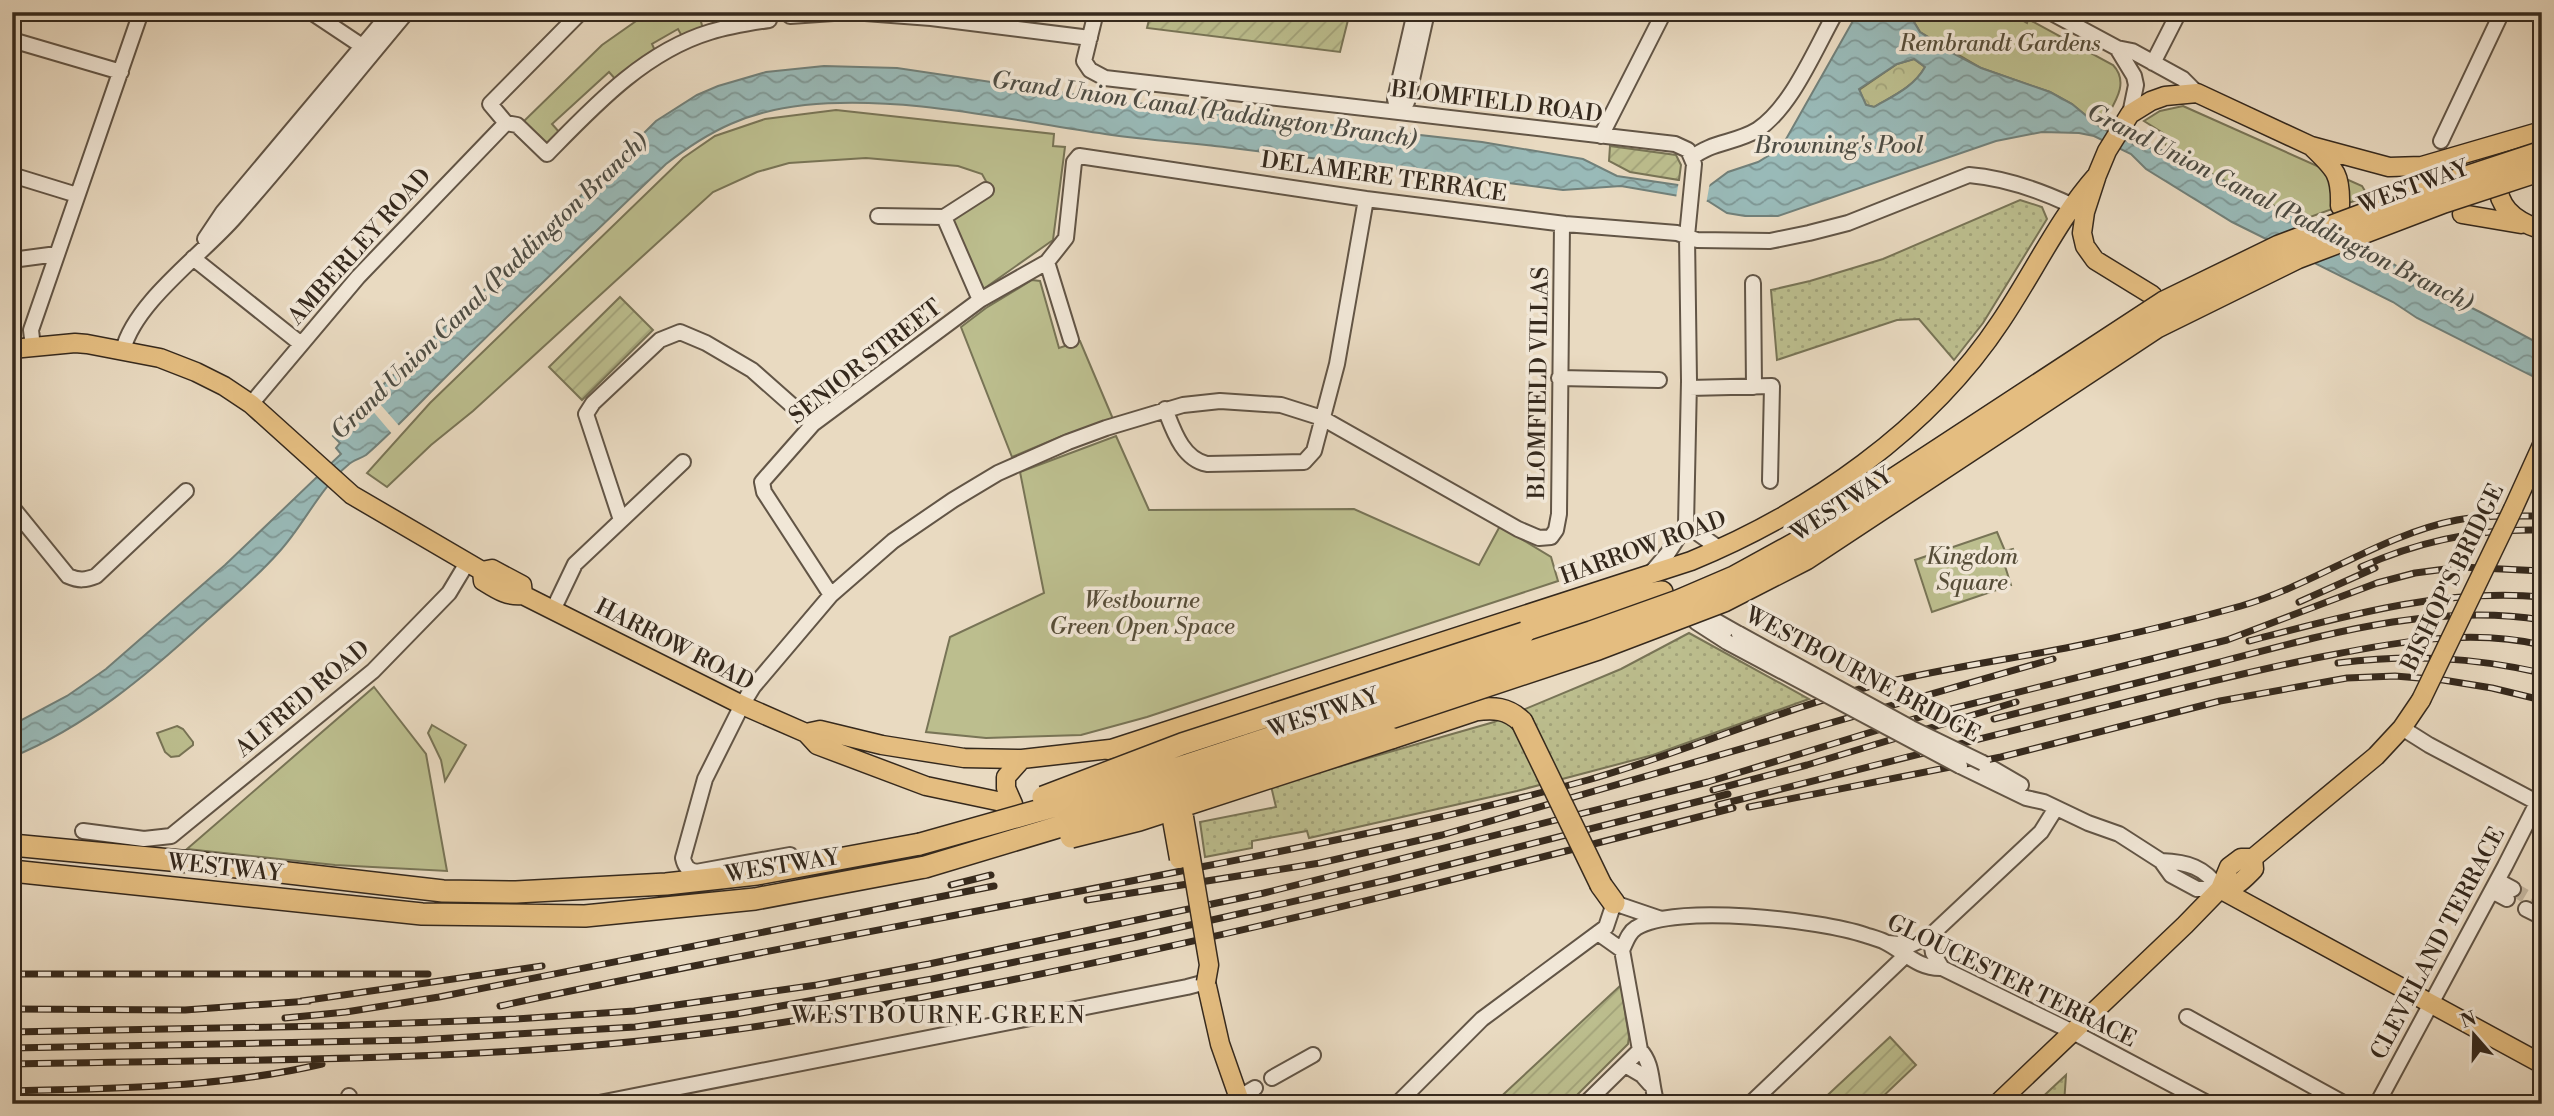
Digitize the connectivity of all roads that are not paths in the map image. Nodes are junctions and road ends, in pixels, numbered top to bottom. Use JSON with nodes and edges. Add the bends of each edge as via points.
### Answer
{"nodes":[{"id":1,"x":141,"y":12,"type":"edge"},
{"id":2,"x":311,"y":12,"type":"edge"},
{"id":3,"x":391,"y":12,"type":"edge"},
{"id":4,"x":407,"y":12,"type":"edge"},
{"id":5,"x":581,"y":12,"type":"edge"},
{"id":6,"x":790,"y":12,"type":"edge"},
{"id":7,"x":850,"y":12,"type":"edge"},
{"id":8,"x":1096,"y":12,"type":"edge"},
{"id":9,"x":1415,"y":12,"type":"edge"},
{"id":10,"x":1427,"y":12,"type":"edge"},
{"id":11,"x":1664,"y":12,"type":"edge"},
{"id":12,"x":1836,"y":12,"type":"edge"},
{"id":13,"x":2050,"y":12,"type":"edge"},
{"id":14,"x":2179,"y":12,"type":"edge"},
{"id":15,"x":2502,"y":12,"type":"edge"},
{"id":16,"x":769,"y":20,"type":"dead end"},
{"id":17,"x":1090,"y":38,"type":"junction"},
{"id":18,"x":12,"y":40,"type":"edge"},
{"id":19,"x":2117,"y":48,"type":"junction"},
{"id":20,"x":367,"y":50,"type":"junction"},
{"id":21,"x":2153,"y":63,"type":"junction"},
{"id":22,"x":121,"y":72,"type":"junction"},
{"id":23,"x":2197,"y":93,"type":"junction"},
{"id":24,"x":1398,"y":111,"type":"junction"},
{"id":25,"x":2126,"y":120,"type":"junction"},
{"id":26,"x":506,"y":123,"type":"junction"},
{"id":27,"x":2533,"y":133,"type":"edge"},
{"id":28,"x":1601,"y":136,"type":"junction"},
{"id":29,"x":2441,"y":141,"type":"dead end"},
{"id":30,"x":2311,"y":146,"type":"junction"},
{"id":31,"x":2542,"y":152,"type":"edge"},
{"id":32,"x":1692,"y":158,"type":"junction"},
{"id":33,"x":2542,"y":170,"type":"edge"},
{"id":34,"x":12,"y":175,"type":"edge"},
{"id":35,"x":2097,"y":175,"type":"junction"},
{"id":36,"x":986,"y":190,"type":"dead end"},
{"id":37,"x":77,"y":195,"type":"junction"},
{"id":38,"x":1366,"y":199,"type":"junction"},
{"id":39,"x":2071,"y":205,"type":"junction"},
{"id":40,"x":2462,"y":214,"type":"dead end"},
{"id":41,"x":878,"y":216,"type":"dead end"},
{"id":42,"x":944,"y":217,"type":"junction"},
{"id":43,"x":1562,"y":223,"type":"junction"},
{"id":44,"x":2535,"y":228,"type":"edge"},
{"id":45,"x":1687,"y":236,"type":"junction"},
{"id":46,"x":2315,"y":242,"type":"dead end"},
{"id":47,"x":57,"y":254,"type":"junction"},
{"id":48,"x":193,"y":258,"type":"junction"},
{"id":49,"x":12,"y":260,"type":"edge"},
{"id":50,"x":1047,"y":262,"type":"junction"},
{"id":51,"x":1753,"y":283,"type":"dead end"},
{"id":52,"x":2152,"y":295,"type":"dead end"},
{"id":53,"x":980,"y":300,"type":"junction"},
{"id":54,"x":1071,"y":340,"type":"dead end"},
{"id":55,"x":301,"y":344,"type":"junction"},
{"id":56,"x":33,"y":347,"type":"junction"},
{"id":57,"x":12,"y":349,"type":"edge"},
{"id":58,"x":123,"y":350,"type":"junction"},
{"id":59,"x":1559,"y":378,"type":"junction"},
{"id":60,"x":1659,"y":380,"type":"dead end"},
{"id":61,"x":1754,"y":387,"type":"junction"},
{"id":62,"x":1689,"y":388,"type":"junction"},
{"id":63,"x":251,"y":404,"type":"junction"},
{"id":64,"x":1165,"y":409,"type":"junction"},
{"id":65,"x":1322,"y":418,"type":"junction"},
{"id":66,"x":813,"y":424,"type":"junction"},
{"id":67,"x":2542,"y":445,"type":"edge"},
{"id":68,"x":683,"y":462,"type":"dead end"},
{"id":69,"x":1770,"y":481,"type":"dead end"},
{"id":70,"x":186,"y":491,"type":"dead end"},
{"id":71,"x":12,"y":507,"type":"edge"},
{"id":72,"x":621,"y":520,"type":"junction"},
{"id":73,"x":1686,"y":525,"type":"junction"},
{"id":74,"x":1720,"y":550,"type":"junction"},
{"id":75,"x":475,"y":567,"type":"junction"},
{"id":76,"x":1651,"y":573,"type":"junction"},
{"id":77,"x":1662,"y":592,"type":"dead end"},
{"id":78,"x":831,"y":595,"type":"junction"},
{"id":79,"x":553,"y":610,"type":"junction"},
{"id":80,"x":1702,"y":620,"type":"dead end"},
{"id":81,"x":1733,"y":638,"type":"junction"},
{"id":82,"x":742,"y":705,"type":"junction"},
{"id":83,"x":2402,"y":728,"type":"junction"},
{"id":84,"x":806,"y":733,"type":"junction"},
{"id":85,"x":1147,"y":748,"type":"dead end"},
{"id":86,"x":1108,"y":750,"type":"junction"},
{"id":87,"x":1022,"y":759,"type":"junction"},
{"id":88,"x":2540,"y":804,"type":"edge"},
{"id":89,"x":2050,"y":805,"type":"junction"},
{"id":90,"x":1178,"y":819,"type":"dead end"},
{"id":91,"x":83,"y":831,"type":"dead end"},
{"id":92,"x":919,"y":844,"type":"junction"},
{"id":93,"x":12,"y":845,"type":"edge"},
{"id":94,"x":790,"y":855,"type":"dead end"},
{"id":95,"x":925,"y":867,"type":"junction"},
{"id":96,"x":12,"y":871,"type":"edge"},
{"id":97,"x":2495,"y":886,"type":"junction"},
{"id":98,"x":2220,"y":889,"type":"junction"},
{"id":99,"x":2510,"y":894,"type":"tunnel mouth"},
{"id":100,"x":1614,"y":903,"type":"junction"},
{"id":101,"x":2526,"y":909,"type":"dead end"},
{"id":102,"x":2542,"y":917,"type":"edge"},
{"id":103,"x":1661,"y":919,"type":"junction"},
{"id":104,"x":1598,"y":933,"type":"junction"},
{"id":105,"x":1930,"y":936,"type":"junction"},
{"id":106,"x":1888,"y":943,"type":"junction"},
{"id":107,"x":1622,"y":950,"type":"junction"},
{"id":108,"x":1905,"y":956,"type":"junction"},
{"id":109,"x":1942,"y":968,"type":"junction"},
{"id":110,"x":1206,"y":982,"type":"junction"},
{"id":111,"x":2430,"y":1003,"type":"junction"},
{"id":112,"x":2188,"y":1017,"type":"dead end"},
{"id":113,"x":2073,"y":1032,"type":"junction"},
{"id":114,"x":1640,"y":1050,"type":"junction"},
{"id":115,"x":1313,"y":1055,"type":"dead end"},
{"id":116,"x":2542,"y":1064,"type":"edge"},
{"id":117,"x":1625,"y":1065,"type":"junction"},
{"id":118,"x":1272,"y":1078,"type":"dead end"},
{"id":119,"x":1650,"y":1084,"type":"junction"},
{"id":120,"x":1255,"y":1088,"type":"dead end"},
{"id":121,"x":1240,"y":1101,"type":"edge"},
{"id":122,"x":594,"y":1104,"type":"edge"},
{"id":123,"x":1397,"y":1104,"type":"edge"},
{"id":124,"x":1585,"y":1104,"type":"edge"},
{"id":125,"x":1657,"y":1104,"type":"edge"},
{"id":126,"x":1749,"y":1104,"type":"edge"},
{"id":127,"x":1997,"y":1104,"type":"edge"},
{"id":128,"x":2209,"y":1104,"type":"edge"},
{"id":129,"x":2345,"y":1104,"type":"edge"},
{"id":130,"x":2377,"y":1104,"type":"edge"}],
"edges":[{"from":1,"to":22,"type":"street"},
{"from":2,"to":20,"type":"street"},
{"from":3,"to":20,"type":"street"},
{"from":4,"to":20,"type":"street"},
{"from":5,"to":26,"type":"street","via":[[490,104]]},
{"from":6,"to":7,"type":"street","via":[[790,16]]},
{"from":7,"to":17,"type":"street"},
{"from":8,"to":17,"type":"street"},
{"from":9,"to":24,"type":"street","via":[[1395,99]]},
{"from":10,"to":24,"type":"street","via":[[1407,102]]},
{"from":11,"to":28,"type":"street"},
{"from":12,"to":32,"type":"street","via":[[1773,116],[1741,139],[1704,149]]},
{"from":13,"to":19,"type":"street"},
{"from":14,"to":21,"type":"street"},
{"from":15,"to":29,"type":"street"},
{"from":16,"to":26,"type":"street","via":[[709,32],[660,55],[605,97],[547,154],[517,125]]},
{"from":17,"to":24,"type":"street","name":"BLOMFIELD ROAD","via":[[1084,61],[1105,78]]},
{"from":18,"to":22,"type":"street"},
{"from":19,"to":21,"type":"street"},
{"from":19,"to":25,"type":"street","via":[[2136,85]]},
{"from":20,"to":48,"type":"street","via":[[223,212]]},
{"from":21,"to":23,"type":"street","via":[[2183,79]]},
{"from":22,"to":37,"type":"street"},
{"from":23,"to":25,"type":"main road","name":"HARROW ROAD","via":[[2165,96]]},
{"from":23,"to":30,"type":"main road"},
{"from":24,"to":28,"type":"street","name":"BLOMFIELD ROAD"},
{"from":25,"to":35,"type":"main road","name":"HARROW ROAD"},
{"from":26,"to":55,"type":"street","name":"AMBERLEY ROAD","via":[[394,238]]},
{"from":27,"to":30,"type":"main road","via":[[2406,168],[2372,164]]},
{"from":27,"to":44,"type":"main road","via":[[2504,157],[2498,178],[2501,203],[2514,218]]},
{"from":28,"to":32,"type":"street","name":"BLOMFIELD ROAD","via":[[1682,145]]},
{"from":30,"to":46,"type":"main road","bridge":true,"via":[[2337,173],[2341,192],[2338,213]]},
{"from":31,"to":92,"type":"highway","name":"WESTWAY","bridge":true,"via":[[2328,226],[2164,302],[1796,543],[1678,601],[1131,783]]},
{"from":32,"to":45,"type":"street"},
{"from":33,"to":95,"type":"highway","name":"WESTWAY","bridge":true,"via":[[2307,253],[2157,327],[1805,559],[1711,606],[1585,653],[1111,811]]},
{"from":34,"to":37,"type":"street"},
{"from":35,"to":39,"type":"main road","name":"HARROW ROAD"},
{"from":35,"to":52,"type":"main road","name":"HARROW ROAD","via":[[2082,222],[2085,246],[2101,265]]},
{"from":36,"to":42,"type":"street"},
{"from":37,"to":47,"type":"street"},
{"from":38,"to":43,"type":"street","name":"DELAMERE TERRACE"},
{"from":38,"to":50,"type":"street","name":"DELAMERE TERRACE","via":[[1082,155],[1076,157],[1066,237]]},
{"from":38,"to":65,"type":"street","via":[[1337,364]]},
{"from":39,"to":45,"type":"street","name":"DELAMERE TERRACE","via":[[2043,191],[1969,176],[1848,223],[1809,233],[1770,241]]},
{"from":39,"to":74,"type":"main road","name":"HARROW ROAD","via":[[2001,322],[1937,399],[1893,439],[1818,495]]},
{"from":40,"to":44,"type":"main road"},
{"from":41,"to":42,"type":"street"},
{"from":42,"to":53,"type":"street"},
{"from":43,"to":45,"type":"street","name":"DELAMERE TERRACE"},
{"from":43,"to":59,"type":"street","name":"BLOMFIELD VILLAS"},
{"from":45,"to":62,"type":"street"},
{"from":47,"to":49,"type":"street"},
{"from":47,"to":56,"type":"street","via":[[31,330]]},
{"from":48,"to":55,"type":"street"},
{"from":48,"to":58,"type":"street","via":[[138,319]]},
{"from":50,"to":53,"type":"street","name":"SENIOR STREET"},
{"from":50,"to":54,"type":"street"},
{"from":51,"to":61,"type":"street"},
{"from":53,"to":66,"type":"street","name":"SENIOR STREET"},
{"from":55,"to":63,"type":"street","name":"AMBERLEY ROAD"},
{"from":56,"to":57,"type":"main road","name":"HARROW ROAD"},
{"from":56,"to":58,"type":"main road","name":"HARROW ROAD","via":[[75,343]]},
{"from":58,"to":63,"type":"main road","name":"HARROW ROAD","via":[[196,372]]},
{"from":59,"to":60,"type":"street"},
{"from":59,"to":65,"type":"street","name":"BLOMFIELD VILLAS","via":[[1559,514],[1556,530],[1547,538],[1518,529]]},
{"from":61,"to":62,"type":"street"},
{"from":61,"to":69,"type":"street","via":[[1772,386]]},
{"from":62,"to":73,"type":"street"},
{"from":63,"to":75,"type":"main road","name":"HARROW ROAD","via":[[344,489]]},
{"from":64,"to":65,"type":"street","via":[[1237,401],[1281,405]]},
{"from":64,"to":65,"type":"street","via":[[1179,442],[1198,462],[1207,464],[1304,461],[1314,450]]},
{"from":64,"to":78,"type":"street","via":[[998,473],[893,541]]},
{"from":66,"to":72,"type":"street","via":[[752,370],[706,343],[680,332],[671,334],[586,414]]},
{"from":66,"to":78,"type":"street","name":"SENIOR STREET","via":[[767,475],[762,487]]},
{"from":67,"to":83,"type":"main road","name":"BISHOP'S BRIDGE","bridge":true,"via":[[2421,700]]},
{"from":68,"to":72,"type":"street"},
{"from":70,"to":71,"type":"street","via":[[87,580],[68,576]]},
{"from":72,"to":79,"type":"street","via":[[575,564]]},
{"from":73,"to":74,"type":"street"},
{"from":73,"to":76,"type":"street"},
{"from":74,"to":76,"type":"main road","name":"HARROW ROAD"},
{"from":75,"to":79,"type":"main road","name":"HARROW ROAD","via":[[483,581],[496,589],[512,597],[523,595]]},
{"from":75,"to":91,"type":"street","name":"ALFRED ROAD","via":[[373,671],[171,836],[144,839]]},
{"from":76,"to":86,"type":"main road","name":"HARROW ROAD","via":[[1256,707]]},
{"from":77,"to":92,"type":"highway","bridge":true,"via":[[1640,595],[1182,744]]},
{"from":78,"to":82,"type":"street"},
{"from":79,"to":82,"type":"main road","name":"HARROW ROAD"},
{"from":80,"to":81,"type":"street","name":"WESTBOURNE BRIDGE"},
{"from":81,"to":89,"type":"street","name":"WESTBOURNE BRIDGE","bridge":true,"via":[[1983,763]]},
{"from":81,"to":89,"type":"street","name":"WESTBOURNE BRIDGE","bridge":true,"via":[[1978,774]]},
{"from":82,"to":84,"type":"main road","name":"HARROW ROAD"},
{"from":82,"to":94,"type":"street","via":[[705,779],[684,864],[696,872]]},
{"from":83,"to":88,"type":"street"},
{"from":83,"to":98,"type":"main road","name":"BISHOP'S BRIDGE","via":[[2364,767],[2253,858],[2241,858],[2229,867]]},
{"from":84,"to":87,"type":"main road","name":"HARROW ROAD","via":[[820,730],[964,758]]},
{"from":84,"to":87,"type":"main road","name":"HARROW ROAD","via":[[817,745],[926,786],[1008,803],[1006,777]]},
{"from":85,"to":86,"type":"main road","name":"HARROW ROAD"},
{"from":86,"to":87,"type":"main road","name":"HARROW ROAD"},
{"from":88,"to":97,"type":"street","name":"CLEVELAND TERRACE"},
{"from":89,"to":98,"type":"street","via":[[2119,834],[2161,861],[2171,875],[2197,889]]},
{"from":89,"to":105,"type":"street","via":[[2040,832]]},
{"from":90,"to":110,"type":"main road","bridge":true,"via":[[1198,968]]},
{"from":92,"to":93,"type":"highway","name":"WESTWAY","via":[[757,874],[516,892],[443,891]]},
{"from":95,"to":96,"type":"highway","name":"WESTWAY","via":[[755,899],[585,916],[422,914]]},
{"from":95,"to":100,"type":"highway","bridge":true,"via":[[1020,850],[1139,820],[1489,708],[1514,714],[1522,722]]},
{"from":97,"to":99,"type":"street"},
{"from":97,"to":111,"type":"street","name":"CLEVELAND TERRACE"},
{"from":98,"to":111,"type":"main road"},
{"from":98,"to":113,"type":"main road","name":"BISHOP'S BRIDGE"},
{"from":100,"to":103,"type":"street","name":"GLOUCESTER TERRACE"},
{"from":100,"to":104,"type":"street","via":[[1606,927]]},
{"from":101,"to":102,"type":"street"},
{"from":103,"to":106,"type":"street","name":"GLOUCESTER TERRACE","via":[[1723,915],[1780,919],[1861,933]]},
{"from":103,"to":107,"type":"street","name":"GLOUCESTER TERRACE","via":[[1633,929]]},
{"from":104,"to":107,"type":"street"},
{"from":104,"to":123,"type":"street","via":[[1482,1019]]},
{"from":105,"to":106,"type":"street","via":[[1910,944]]},
{"from":105,"to":109,"type":"street"},
{"from":106,"to":108,"type":"street","name":"GLOUCESTER TERRACE"},
{"from":107,"to":114,"type":"street"},
{"from":108,"to":109,"type":"street","name":"GLOUCESTER TERRACE","via":[[1929,969]]},
{"from":108,"to":126,"type":"street"},
{"from":109,"to":113,"type":"street","name":"GLOUCESTER TERRACE"},
{"from":110,"to":121,"type":"main road","via":[[1220,1044]]},
{"from":110,"to":122,"type":"street"},
{"from":111,"to":116,"type":"main road"},
{"from":111,"to":130,"type":"street","name":"CLEVELAND TERRACE"},
{"from":112,"to":129,"type":"street"},
{"from":113,"to":127,"type":"main road","name":"BISHOP'S BRIDGE"},
{"from":113,"to":128,"type":"street","name":"GLOUCESTER TERRACE"},
{"from":114,"to":117,"type":"street"},
{"from":114,"to":119,"type":"street","via":[[1648,1058]]},
{"from":115,"to":118,"type":"street"},
{"from":117,"to":119,"type":"street"},
{"from":117,"to":124,"type":"street"},
{"from":119,"to":125,"type":"street"},
{"from":120,"to":121,"type":"street"}]}
